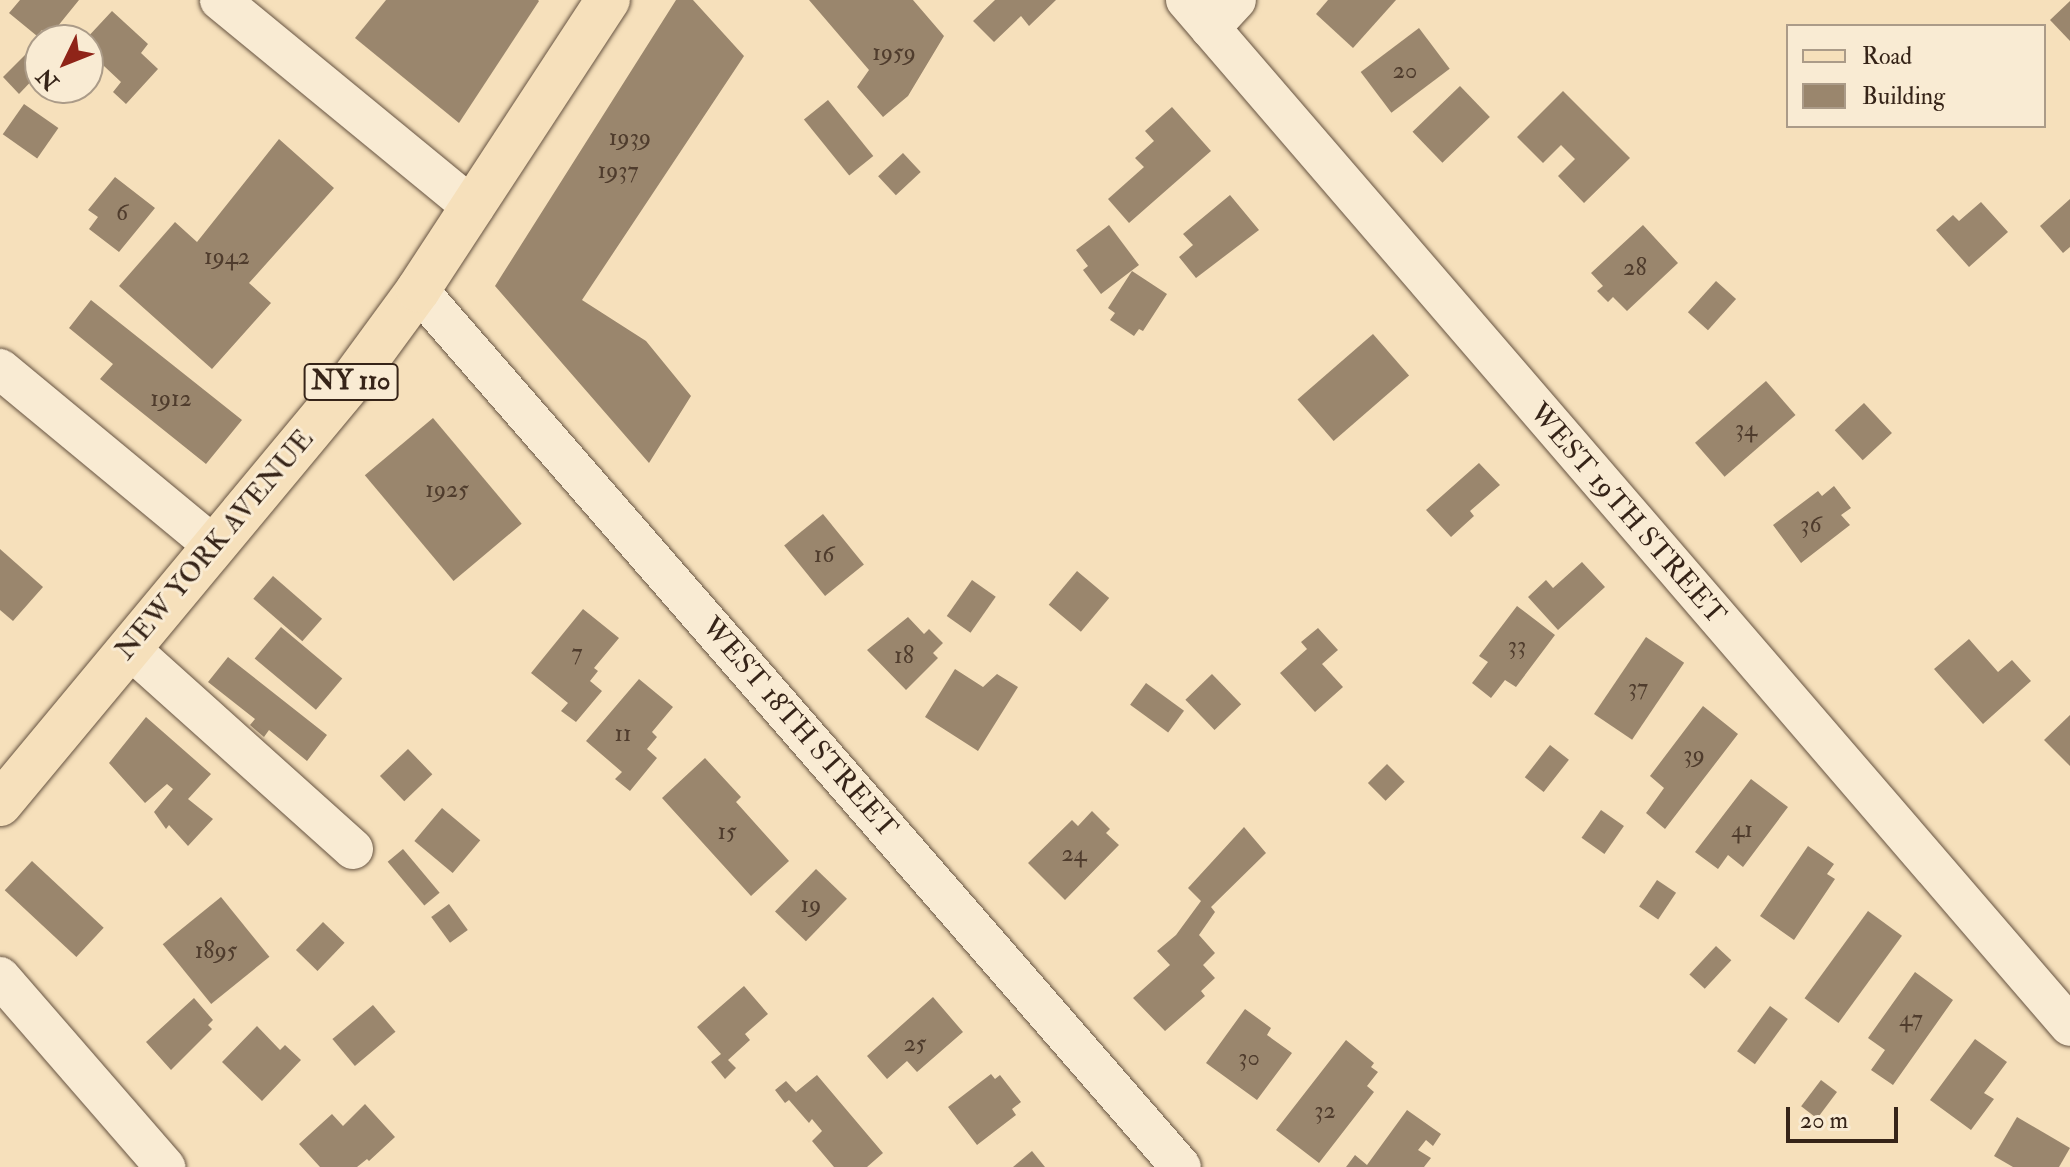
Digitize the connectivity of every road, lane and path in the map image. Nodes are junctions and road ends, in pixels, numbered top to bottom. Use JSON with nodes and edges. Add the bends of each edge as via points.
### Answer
{"nodes":[{"id":1,"x":220,"y":0,"type":"edge"},
{"id":2,"x":608,"y":0,"type":"edge"},
{"id":3,"x":1210,"y":9,"type":"edge"},
{"id":4,"x":473,"y":208,"type":"junction"},
{"id":5,"x":418,"y":290,"type":"junction"},
{"id":6,"x":0,"y":369,"type":"edge"},
{"id":7,"x":213,"y":545,"type":"junction"},
{"id":8,"x":129,"y":648,"type":"junction"},
{"id":9,"x":0,"y":804,"type":"edge"},
{"id":10,"x":353,"y":849,"type":"dead end"},
{"id":11,"x":0,"y":977,"type":"edge"},
{"id":12,"x":2070,"y":1026,"type":"edge"},
{"id":13,"x":165,"y":1167,"type":"edge"},
{"id":14,"x":1181,"y":1167,"type":"edge"}],
"edges":[{"from":1,"to":4,"type":"street"},
{"from":2,"to":4,"type":"main road","name":"NEW YORK AVENUE","number":"NY 110"},
{"from":3,"to":12,"type":"street","name":"WEST 19TH STREET"},
{"from":4,"to":5,"type":"main road","name":"NEW YORK AVENUE","number":"NY 110"},
{"from":5,"to":7,"type":"main road","name":"NEW YORK AVENUE","number":"NY 110","via":[[350,383]]},
{"from":5,"to":14,"type":"street","name":"WEST 18TH STREET"},
{"from":6,"to":7,"type":"street"},
{"from":7,"to":8,"type":"main road","name":"NEW YORK AVENUE","number":"NY 110"},
{"from":8,"to":9,"type":"main road","name":"NEW YORK AVENUE","number":"NY 110"},
{"from":8,"to":10,"type":"street"},
{"from":11,"to":13,"type":"street"}]}
